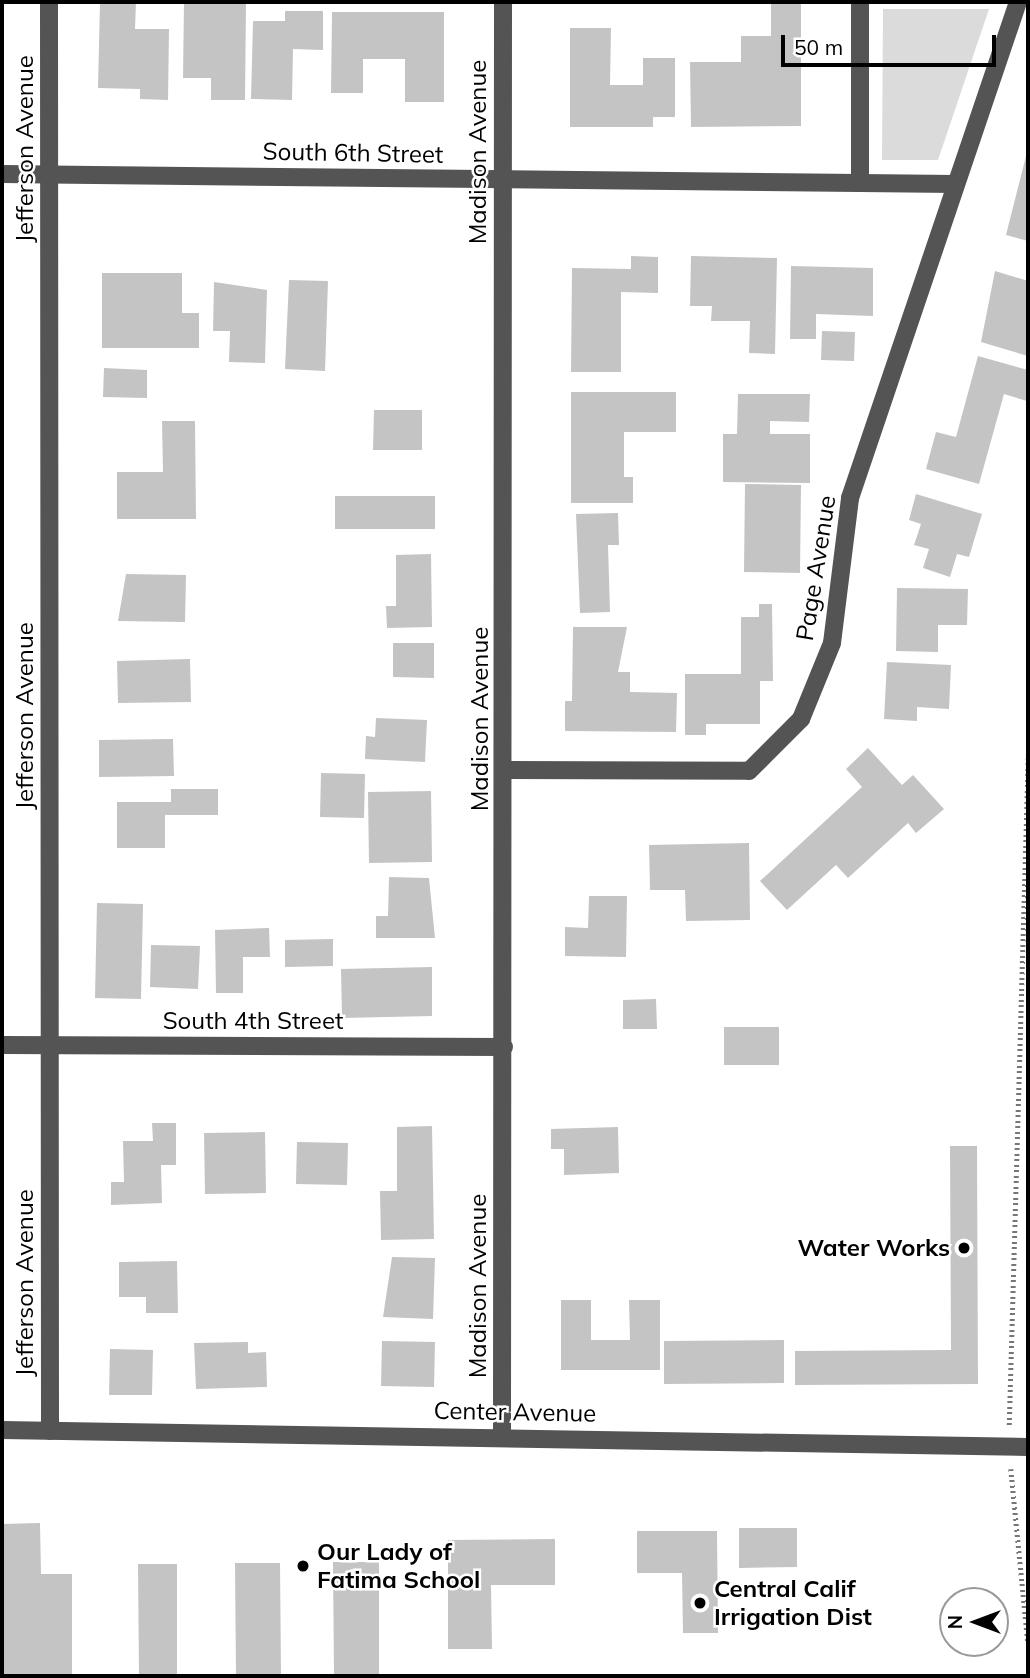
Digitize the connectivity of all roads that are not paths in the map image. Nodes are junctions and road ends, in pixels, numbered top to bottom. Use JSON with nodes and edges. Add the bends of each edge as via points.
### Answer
{"nodes":[{"id":1,"x":50,"y":2,"type":"edge"},
{"id":2,"x":503,"y":2,"type":"edge"},
{"id":3,"x":860,"y":2,"type":"edge"},
{"id":4,"x":1018,"y":2,"type":"edge"},
{"id":5,"x":2,"y":174,"type":"edge"},
{"id":6,"x":49,"y":174,"type":"junction"},
{"id":7,"x":502,"y":179,"type":"junction"},
{"id":8,"x":860,"y":183,"type":"junction"},
{"id":9,"x":956,"y":184,"type":"junction"},
{"id":10,"x":505,"y":769,"type":"junction"},
{"id":11,"x":2,"y":1045,"type":"edge"},
{"id":12,"x":50,"y":1045,"type":"junction"},
{"id":13,"x":503,"y":1047,"type":"junction"},
{"id":14,"x":2,"y":1430,"type":"edge"},
{"id":15,"x":50,"y":1431,"type":"junction"},
{"id":16,"x":502,"y":1436,"type":"junction"},
{"id":17,"x":1028,"y":1447,"type":"edge"}],
"edges":[{"from":1,"to":6,"type":"street","name":"Jefferson Avenue"},
{"from":2,"to":7,"type":"street","name":"Madison Avenue"},
{"from":3,"to":8,"type":"street"},
{"from":4,"to":9,"type":"street","name":"Page Avenue"},
{"from":5,"to":6,"type":"street","name":"South 6th Street"},
{"from":6,"to":7,"type":"street","name":"South 6th Street"},
{"from":6,"to":12,"type":"street","name":"Jefferson Avenue"},
{"from":7,"to":8,"type":"street","name":"South 6th Street"},
{"from":7,"to":10,"type":"street","name":"Madison Avenue"},
{"from":8,"to":9,"type":"street","name":"South 6th Street"},
{"from":9,"to":10,"type":"street","name":"Page Avenue","via":[[850,498],[832,643],[801,719],[749,771]]},
{"from":10,"to":13,"type":"street","name":"Madison Avenue"},
{"from":11,"to":12,"type":"street","name":"South 4th Street"},
{"from":12,"to":13,"type":"street","name":"South 4th Street"},
{"from":12,"to":15,"type":"street","name":"Jefferson Avenue"},
{"from":13,"to":16,"type":"street","name":"Madison Avenue"},
{"from":14,"to":15,"type":"street","name":"Center Avenue"},
{"from":15,"to":16,"type":"street","name":"Center Avenue"},
{"from":16,"to":17,"type":"street","name":"Center Avenue"}]}
